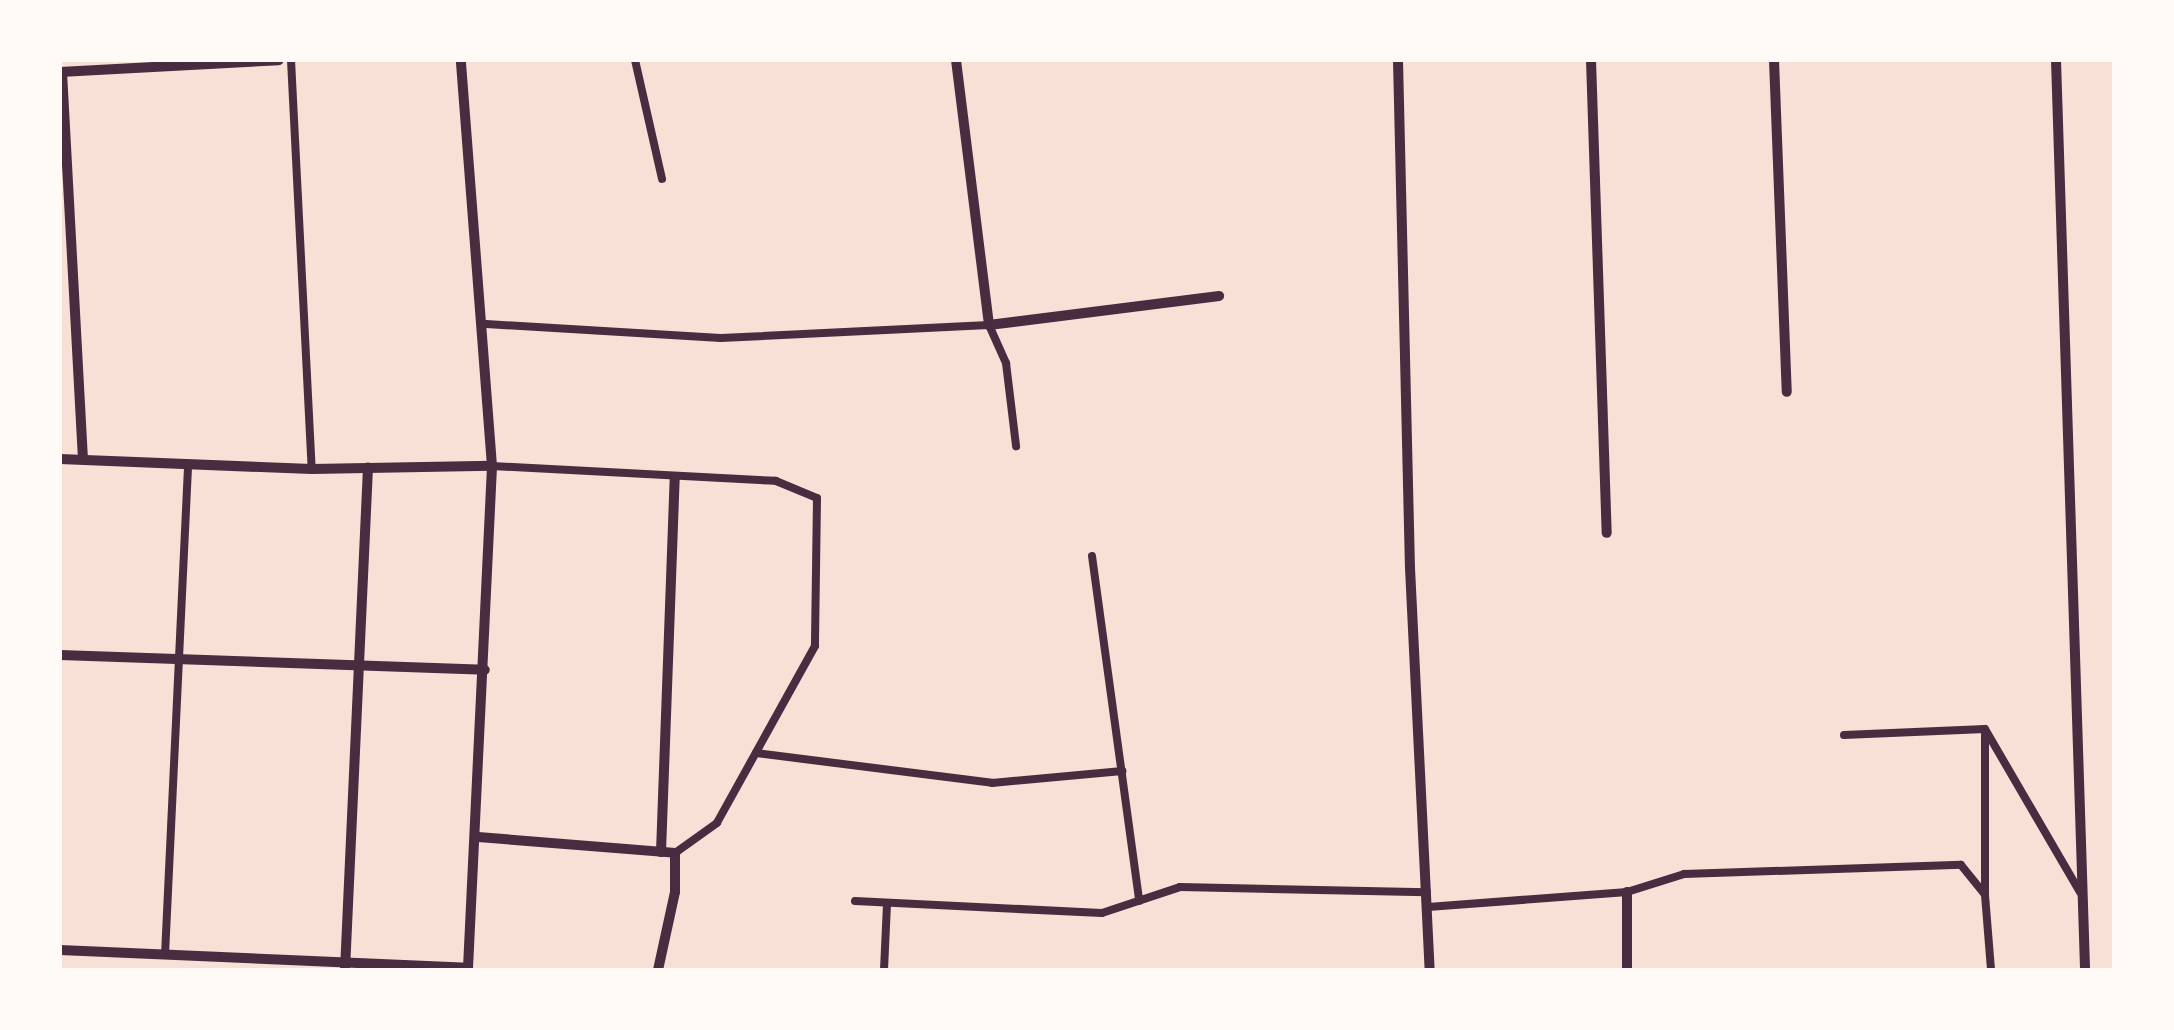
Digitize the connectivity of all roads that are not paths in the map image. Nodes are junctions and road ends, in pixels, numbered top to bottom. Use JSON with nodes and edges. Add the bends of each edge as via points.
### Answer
{"nodes":[{"id":1,"x":279,"y":60,"type":"edge"},
{"id":2,"x":291,"y":60,"type":"edge"},
{"id":3,"x":462,"y":60,"type":"edge"},
{"id":4,"x":635,"y":60,"type":"edge"},
{"id":5,"x":956,"y":60,"type":"edge"},
{"id":6,"x":1398,"y":60,"type":"edge"},
{"id":7,"x":1591,"y":60,"type":"edge"},
{"id":8,"x":1774,"y":60,"type":"edge"},
{"id":9,"x":2056,"y":60,"type":"edge"},
{"id":10,"x":193,"y":62,"type":"edge"},
{"id":11,"x":61,"y":72,"type":"edge"},
{"id":12,"x":662,"y":179,"type":"dead end"},
{"id":13,"x":1219,"y":296,"type":"dead end"},
{"id":14,"x":486,"y":324,"type":"junction"},
{"id":15,"x":989,"y":325,"type":"junction"},
{"id":16,"x":1786,"y":392,"type":"dead end"},
{"id":17,"x":1016,"y":446,"type":"dead end"},
{"id":18,"x":60,"y":458,"type":"edge"},
{"id":19,"x":83,"y":460,"type":"junction"},
{"id":20,"x":188,"y":464,"type":"junction"},
{"id":21,"x":492,"y":466,"type":"junction"},
{"id":22,"x":368,"y":468,"type":"junction"},
{"id":23,"x":312,"y":469,"type":"junction"},
{"id":24,"x":675,"y":478,"type":"junction"},
{"id":25,"x":1607,"y":533,"type":"dead end"},
{"id":26,"x":1092,"y":556,"type":"dead end"},
{"id":27,"x":60,"y":655,"type":"edge"},
{"id":28,"x":179,"y":659,"type":"junction"},
{"id":29,"x":360,"y":666,"type":"junction"},
{"id":30,"x":485,"y":670,"type":"junction"},
{"id":31,"x":1986,"y":729,"type":"junction"},
{"id":32,"x":1844,"y":735,"type":"dead end"},
{"id":33,"x":756,"y":753,"type":"junction"},
{"id":34,"x":1122,"y":770,"type":"junction"},
{"id":35,"x":478,"y":836,"type":"junction"},
{"id":36,"x":661,"y":852,"type":"junction"},
{"id":37,"x":675,"y":853,"type":"junction"},
{"id":38,"x":1427,"y":892,"type":"junction"},
{"id":39,"x":1627,"y":892,"type":"junction"},
{"id":40,"x":1984,"y":895,"type":"junction"},
{"id":41,"x":2082,"y":896,"type":"junction"},
{"id":42,"x":1139,"y":901,"type":"junction"},
{"id":43,"x":855,"y":902,"type":"dead end"},
{"id":44,"x":887,"y":903,"type":"junction"},
{"id":45,"x":1428,"y":907,"type":"junction"},
{"id":46,"x":60,"y":950,"type":"edge"},
{"id":47,"x":165,"y":955,"type":"junction"},
{"id":48,"x":345,"y":966,"type":"edge"},
{"id":49,"x":468,"y":969,"type":"edge"},
{"id":50,"x":658,"y":970,"type":"edge"},
{"id":51,"x":884,"y":970,"type":"edge"},
{"id":52,"x":1430,"y":970,"type":"edge"},
{"id":53,"x":1627,"y":970,"type":"edge"},
{"id":54,"x":1991,"y":970,"type":"edge"},
{"id":55,"x":2085,"y":970,"type":"edge"}],
"edges":[{"from":1,"to":10,"type":"street"},
{"from":2,"to":23,"type":"lane"},
{"from":3,"to":14,"type":"street"},
{"from":4,"to":12,"type":"lane"},
{"from":5,"to":15,"type":"street"},
{"from":6,"to":38,"type":"street","via":[[1410,568]]},
{"from":7,"to":25,"type":"street"},
{"from":8,"to":16,"type":"street"},
{"from":9,"to":41,"type":"street"},
{"from":10,"to":11,"type":"street"},
{"from":11,"to":19,"type":"street"},
{"from":13,"to":15,"type":"street"},
{"from":14,"to":15,"type":"lane","via":[[721,338]]},
{"from":14,"to":21,"type":"street"},
{"from":15,"to":17,"type":"lane","via":[[1006,364]]},
{"from":18,"to":19,"type":"street"},
{"from":19,"to":20,"type":"street"},
{"from":20,"to":23,"type":"street"},
{"from":20,"to":28,"type":"lane"},
{"from":21,"to":22,"type":"street"},
{"from":21,"to":24,"type":"lane"},
{"from":21,"to":30,"type":"street"},
{"from":22,"to":23,"type":"street"},
{"from":22,"to":29,"type":"street"},
{"from":24,"to":33,"type":"lane","via":[[776,481],[817,498],[814,646]]},
{"from":24,"to":36,"type":"street"},
{"from":26,"to":34,"type":"lane"},
{"from":27,"to":28,"type":"street"},
{"from":28,"to":29,"type":"street"},
{"from":28,"to":47,"type":"lane"},
{"from":29,"to":30,"type":"street"},
{"from":29,"to":48,"type":"street"},
{"from":30,"to":35,"type":"street"},
{"from":31,"to":32,"type":"lane"},
{"from":31,"to":40,"type":"lane"},
{"from":31,"to":41,"type":"lane"},
{"from":33,"to":34,"type":"lane","via":[[992,783]]},
{"from":33,"to":37,"type":"lane","via":[[717,824]]},
{"from":34,"to":42,"type":"lane"},
{"from":35,"to":36,"type":"street"},
{"from":35,"to":49,"type":"street"},
{"from":36,"to":37,"type":"street"},
{"from":37,"to":50,"type":"street","via":[[675,892]]},
{"from":38,"to":42,"type":"lane","via":[[1180,887]]},
{"from":38,"to":45,"type":"street"},
{"from":39,"to":40,"type":"lane","via":[[1684,874],[1932,863],[1961,865]]},
{"from":39,"to":45,"type":"lane"},
{"from":39,"to":53,"type":"street"},
{"from":40,"to":54,"type":"lane"},
{"from":41,"to":55,"type":"street"},
{"from":42,"to":44,"type":"lane","via":[[1102,913]]},
{"from":43,"to":44,"type":"lane"},
{"from":44,"to":51,"type":"lane"},
{"from":45,"to":52,"type":"street"},
{"from":46,"to":47,"type":"street"},
{"from":47,"to":48,"type":"street"},
{"from":48,"to":49,"type":"street"}]}
